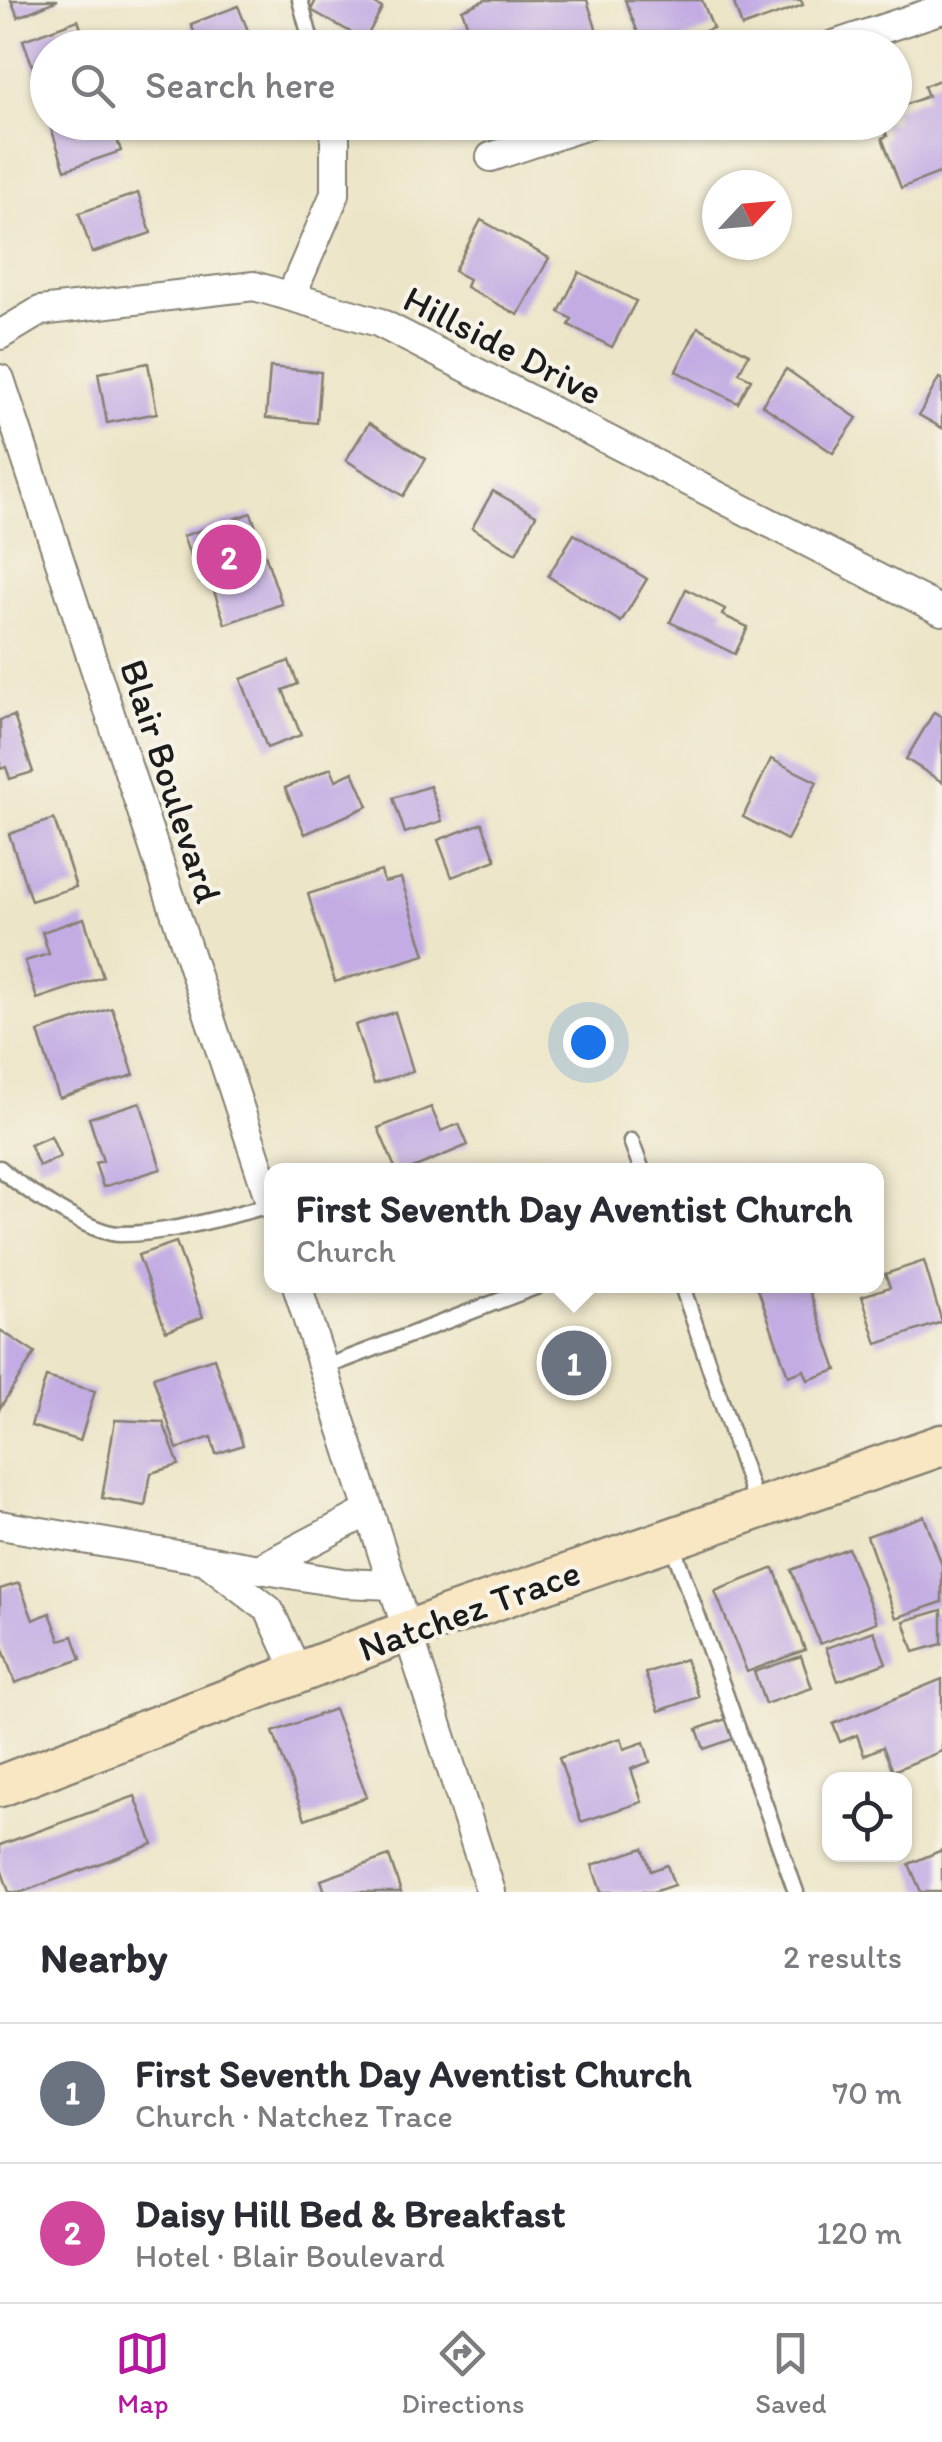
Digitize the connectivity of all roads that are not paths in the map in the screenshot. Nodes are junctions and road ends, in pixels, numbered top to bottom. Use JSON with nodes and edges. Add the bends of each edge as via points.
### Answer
{"nodes":[{"id":1,"x":300,"y":0,"type":"edge"},
{"id":2,"x":942,"y":9,"type":"edge"},
{"id":3,"x":309,"y":30,"type":"edge"},
{"id":4,"x":879,"y":30,"type":"edge"},
{"id":5,"x":335,"y":140,"type":"edge"},
{"id":6,"x":542,"y":140,"type":"edge"},
{"id":7,"x":491,"y":157,"type":"dead end"},
{"id":8,"x":290,"y":296,"type":"junction"},
{"id":9,"x":0,"y":335,"type":"edge"},
{"id":10,"x":0,"y":379,"type":"edge"},
{"id":11,"x":942,"y":611,"type":"edge"},
{"id":12,"x":631,"y":1140,"type":"dead end"},
{"id":13,"x":639,"y":1163,"type":"edge"},
{"id":14,"x":0,"y":1168,"type":"edge"},
{"id":15,"x":264,"y":1185,"type":"edge"},
{"id":16,"x":264,"y":1208,"type":"edge"},
{"id":17,"x":298,"y":1293,"type":"edge"},
{"id":18,"x":520,"y":1293,"type":"edge"},
{"id":19,"x":684,"y":1293,"type":"edge"},
{"id":20,"x":323,"y":1368,"type":"junction"},
{"id":21,"x":942,"y":1445,"type":"edge"},
{"id":22,"x":757,"y":1508,"type":"junction"},
{"id":23,"x":369,"y":1511,"type":"junction"},
{"id":24,"x":0,"y":1525,"type":"edge"},
{"id":25,"x":670,"y":1537,"type":"junction"},
{"id":26,"x":199,"y":1557,"type":"junction"},
{"id":27,"x":261,"y":1568,"type":"junction"},
{"id":28,"x":393,"y":1586,"type":"junction"},
{"id":29,"x":405,"y":1632,"type":"junction"},
{"id":30,"x":298,"y":1673,"type":"junction"},
{"id":31,"x":0,"y":1786,"type":"edge"},
{"id":32,"x":491,"y":1892,"type":"edge"},
{"id":33,"x":796,"y":1892,"type":"edge"}],
"edges":[{"from":1,"to":3,"type":"lane"},
{"from":2,"to":4,"type":"street"},
{"from":5,"to":8,"type":"street","via":[[335,194]]},
{"from":6,"to":7,"type":"street"},
{"from":8,"to":9,"type":"street","name":"Hillside Drive","via":[[254,286],[40,311]]},
{"from":8,"to":11,"type":"street","name":"Hillside Drive","via":[[378,322]]},
{"from":10,"to":15,"type":"street","name":"Blair Boulevard"},
{"from":12,"to":13,"type":"lane"},
{"from":14,"to":16,"type":"lane","via":[[76,1218],[116,1235]]},
{"from":17,"to":20,"type":"street"},
{"from":18,"to":20,"type":"lane"},
{"from":19,"to":22,"type":"lane"},
{"from":20,"to":23,"type":"street"},
{"from":21,"to":22,"type":"main road","name":"Natchez Trace"},
{"from":22,"to":25,"type":"main road","name":"Natchez Trace"},
{"from":23,"to":27,"type":"street"},
{"from":23,"to":28,"type":"street"},
{"from":24,"to":26,"type":"street"},
{"from":25,"to":29,"type":"main road","name":"Natchez Trace"},
{"from":25,"to":33,"type":"lane"},
{"from":26,"to":27,"type":"street"},
{"from":26,"to":30,"type":"street","via":[[269,1610]]},
{"from":27,"to":28,"type":"street"},
{"from":28,"to":29,"type":"street"},
{"from":29,"to":30,"type":"main road","name":"Natchez Trace"},
{"from":29,"to":32,"type":"street"},
{"from":30,"to":31,"type":"main road","name":"Natchez Trace"}]}
